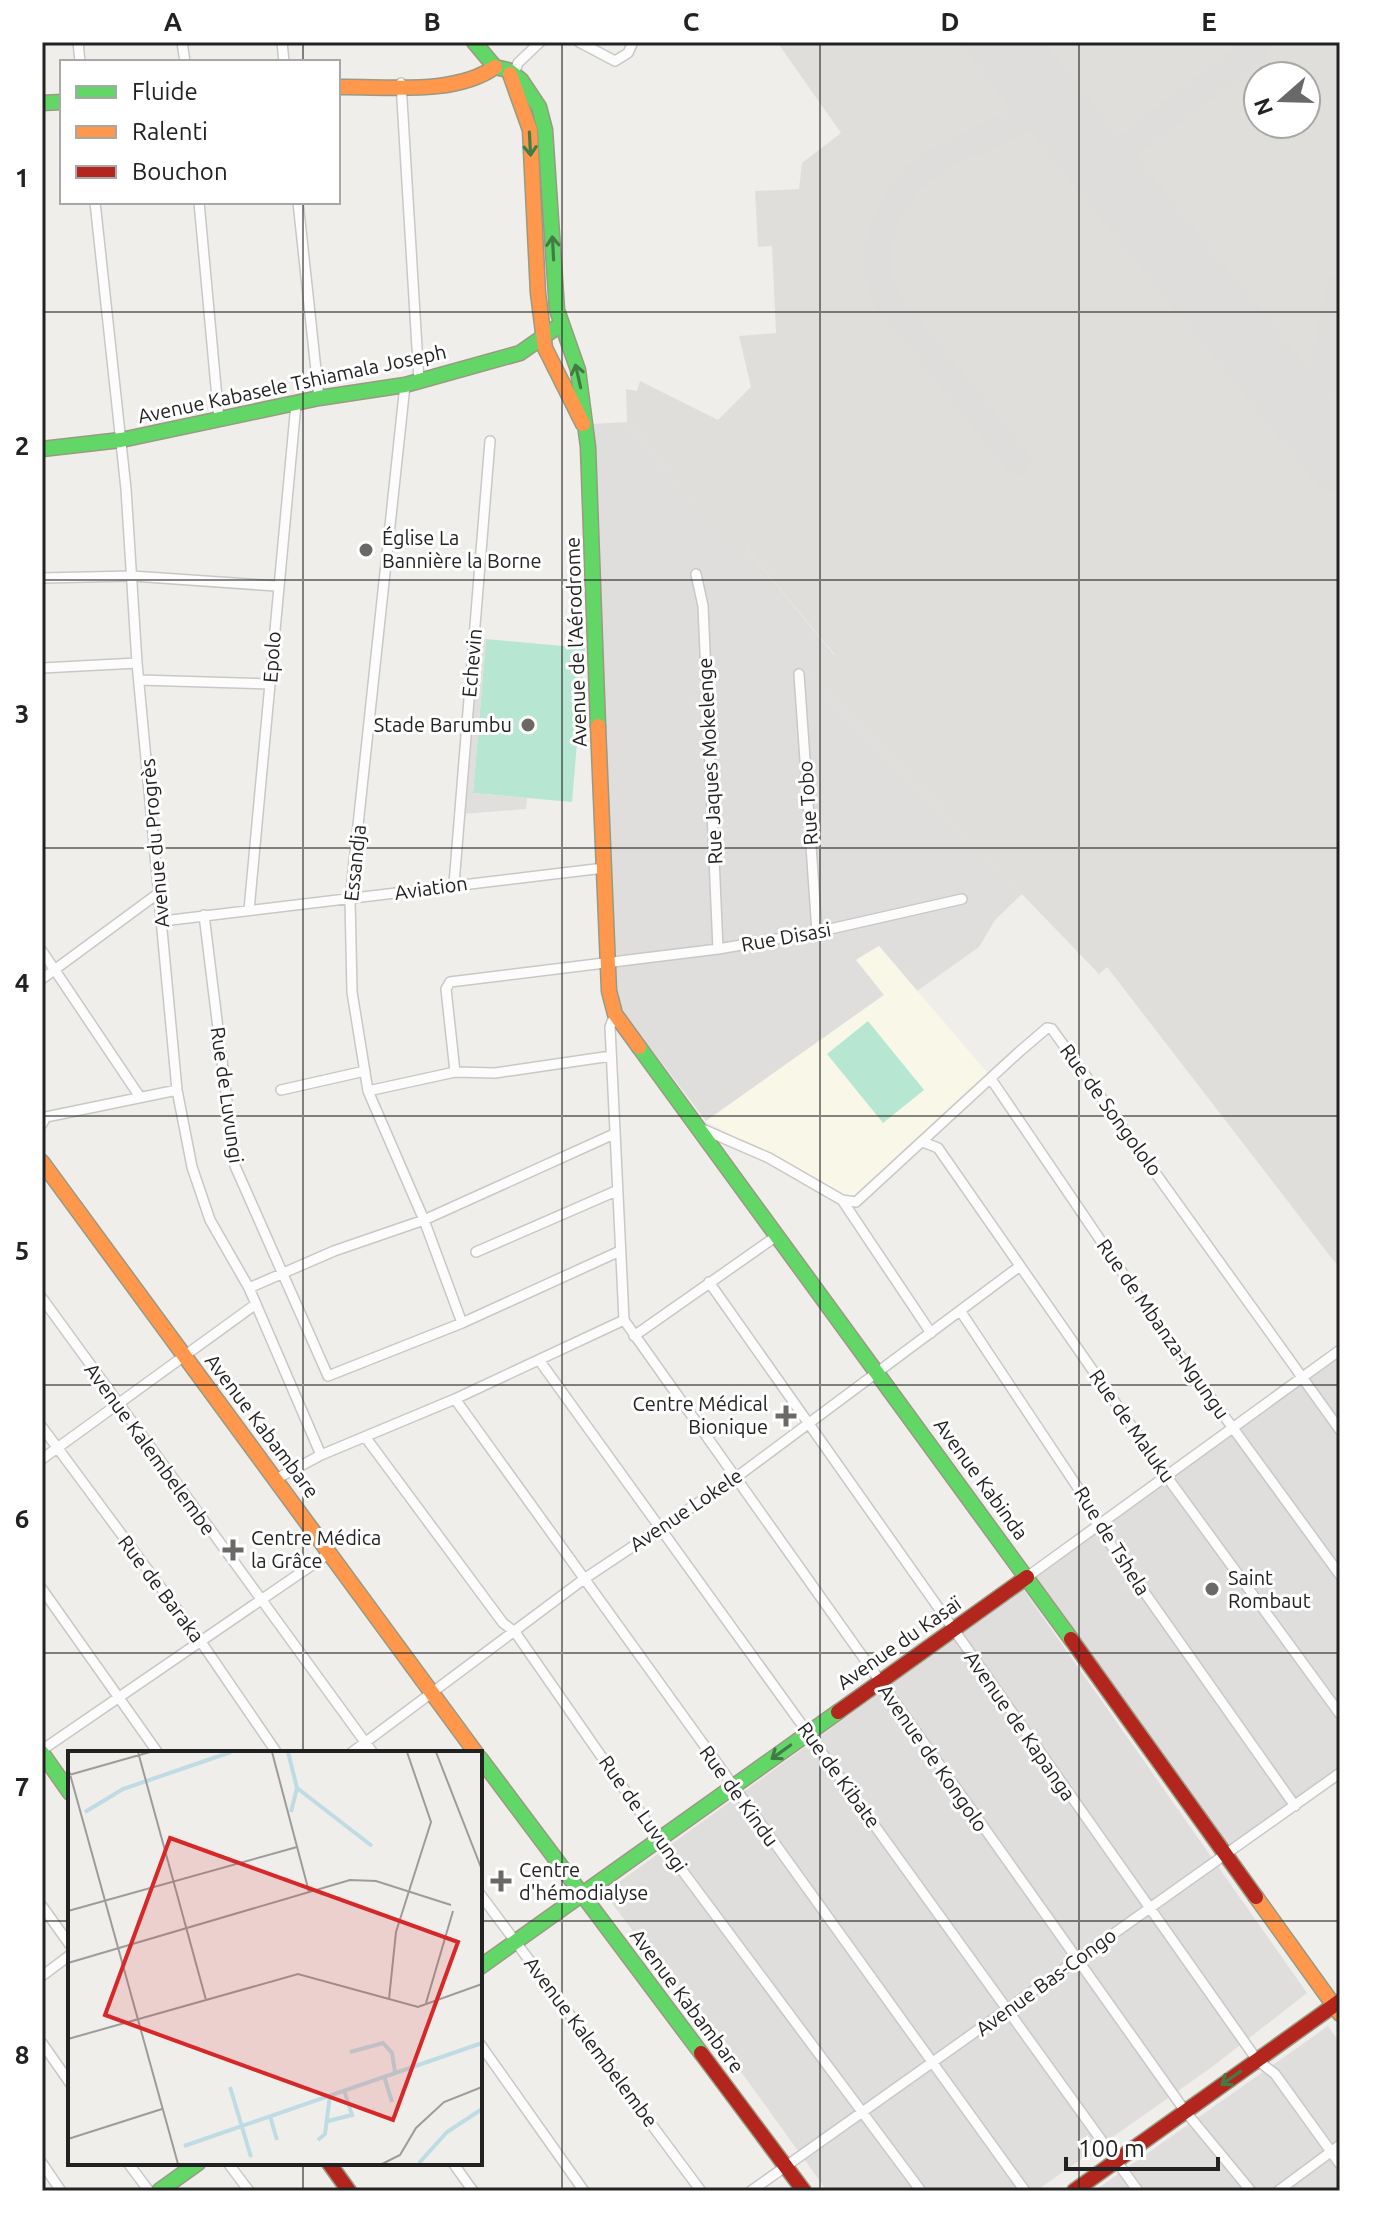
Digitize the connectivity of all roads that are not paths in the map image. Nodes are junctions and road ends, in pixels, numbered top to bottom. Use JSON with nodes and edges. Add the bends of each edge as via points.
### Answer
{"nodes":[{"id":1,"x":474,"y":42,"type":"edge"},
{"id":2,"x":540,"y":42,"type":"edge"},
{"id":3,"x":579,"y":42,"type":"edge"},
{"id":4,"x":633,"y":42,"type":"edge"},
{"id":5,"x":506,"y":71,"type":"junction"},
{"id":6,"x":401,"y":83,"type":"junction"},
{"id":7,"x":340,"y":87,"type":"edge"},
{"id":8,"x":95,"y":204,"type":"edge"},
{"id":9,"x":199,"y":204,"type":"edge"},
{"id":10,"x":298,"y":204,"type":"edge"},
{"id":11,"x":560,"y":325,"type":"junction"},
{"id":12,"x":544,"y":337,"type":"junction"},
{"id":13,"x":412,"y":383,"type":"junction"},
{"id":14,"x":319,"y":398,"type":"junction"},
{"id":15,"x":296,"y":404,"type":"junction"},
{"id":16,"x":219,"y":420,"type":"junction"},
{"id":17,"x":586,"y":429,"type":"junction"},
{"id":18,"x":121,"y":440,"type":"junction"},
{"id":19,"x":490,"y":441,"type":"dead end"},
{"id":20,"x":42,"y":449,"type":"edge"},
{"id":21,"x":696,"y":574,"type":"dead end"},
{"id":22,"x":132,"y":576,"type":"junction"},
{"id":23,"x":42,"y":578,"type":"edge"},
{"id":24,"x":276,"y":586,"type":"junction"},
{"id":25,"x":137,"y":663,"type":"junction"},
{"id":26,"x":42,"y":668,"type":"edge"},
{"id":27,"x":799,"y":674,"type":"dead end"},
{"id":28,"x":139,"y":680,"type":"junction"},
{"id":29,"x":270,"y":684,"type":"junction"},
{"id":30,"x":604,"y":868,"type":"junction"},
{"id":31,"x":454,"y":884,"type":"junction"},
{"id":32,"x":160,"y":892,"type":"junction"},
{"id":33,"x":962,"y":899,"type":"dead end"},
{"id":34,"x":350,"y":900,"type":"junction"},
{"id":35,"x":249,"y":910,"type":"junction"},
{"id":36,"x":204,"y":915,"type":"junction"},
{"id":37,"x":163,"y":921,"type":"junction"},
{"id":38,"x":817,"y":932,"type":"junction"},
{"id":39,"x":718,"y":949,"type":"junction"},
{"id":40,"x":42,"y":951,"type":"edge"},
{"id":41,"x":607,"y":961,"type":"junction"},
{"id":42,"x":55,"y":969,"type":"junction"},
{"id":43,"x":42,"y":979,"type":"edge"},
{"id":44,"x":615,"y":1014,"type":"junction"},
{"id":45,"x":611,"y":1056,"type":"junction"},
{"id":46,"x":365,"y":1071,"type":"junction"},
{"id":47,"x":455,"y":1072,"type":"junction"},
{"id":48,"x":991,"y":1079,"type":"junction"},
{"id":49,"x":177,"y":1090,"type":"junction"},
{"id":50,"x":281,"y":1090,"type":"dead end"},
{"id":51,"x":368,"y":1091,"type":"junction"},
{"id":52,"x":140,"y":1097,"type":"junction"},
{"id":53,"x":42,"y":1124,"type":"edge"},
{"id":54,"x":700,"y":1128,"type":"junction"},
{"id":55,"x":614,"y":1134,"type":"junction"},
{"id":56,"x":923,"y":1142,"type":"junction"},
{"id":57,"x":42,"y":1162,"type":"edge"},
{"id":58,"x":616,"y":1191,"type":"junction"},
{"id":59,"x":842,"y":1200,"type":"junction"},
{"id":60,"x":424,"y":1220,"type":"junction"},
{"id":61,"x":778,"y":1235,"type":"junction"},
{"id":62,"x":620,"y":1251,"type":"junction"},
{"id":63,"x":476,"y":1252,"type":"dead end"},
{"id":64,"x":1020,"y":1266,"type":"junction"},
{"id":65,"x":281,"y":1273,"type":"junction"},
{"id":66,"x":709,"y":1282,"type":"junction"},
{"id":67,"x":249,"y":1288,"type":"junction"},
{"id":68,"x":42,"y":1298,"type":"edge"},
{"id":69,"x":256,"y":1304,"type":"junction"},
{"id":70,"x":961,"y":1312,"type":"junction"},
{"id":71,"x":624,"y":1320,"type":"junction"},
{"id":72,"x":462,"y":1323,"type":"junction"},
{"id":73,"x":931,"y":1333,"type":"junction"},
{"id":74,"x":634,"y":1336,"type":"junction"},
{"id":75,"x":1340,"y":1350,"type":"edge"},
{"id":76,"x":185,"y":1356,"type":"junction"},
{"id":77,"x":539,"y":1360,"type":"junction"},
{"id":78,"x":879,"y":1371,"type":"junction"},
{"id":79,"x":1303,"y":1377,"type":"junction"},
{"id":80,"x":455,"y":1399,"type":"junction"},
{"id":81,"x":117,"y":1405,"type":"junction"},
{"id":82,"x":807,"y":1423,"type":"junction"},
{"id":83,"x":42,"y":1427,"type":"edge"},
{"id":84,"x":1233,"y":1427,"type":"junction"},
{"id":85,"x":1340,"y":1430,"type":"edge"},
{"id":86,"x":366,"y":1438,"type":"junction"},
{"id":87,"x":57,"y":1448,"type":"junction"},
{"id":88,"x":321,"y":1455,"type":"junction"},
{"id":89,"x":42,"y":1459,"type":"edge"},
{"id":90,"x":1167,"y":1477,"type":"junction"},
{"id":91,"x":276,"y":1479,"type":"junction"},
{"id":92,"x":734,"y":1479,"type":"junction"},
{"id":93,"x":1097,"y":1525,"type":"junction"},
{"id":94,"x":660,"y":1528,"type":"junction"},
{"id":95,"x":331,"y":1552,"type":"junction"},
{"id":96,"x":1340,"y":1575,"type":"edge"},
{"id":97,"x":1027,"y":1577,"type":"junction"},
{"id":98,"x":584,"y":1579,"type":"junction"},
{"id":99,"x":42,"y":1589,"type":"edge"},
{"id":100,"x":258,"y":1599,"type":"junction"},
{"id":101,"x":952,"y":1629,"type":"junction"},
{"id":102,"x":515,"y":1632,"type":"junction"},
{"id":103,"x":199,"y":1639,"type":"junction"},
{"id":104,"x":878,"y":1681,"type":"junction"},
{"id":105,"x":433,"y":1694,"type":"junction"},
{"id":106,"x":117,"y":1697,"type":"junction"},
{"id":107,"x":1340,"y":1714,"type":"edge"},
{"id":108,"x":808,"y":1732,"type":"junction"},
{"id":109,"x":365,"y":1743,"type":"junction"},
{"id":110,"x":42,"y":1751,"type":"edge"},
{"id":111,"x":157,"y":1751,"type":"edge"},
{"id":112,"x":276,"y":1751,"type":"edge"},
{"id":113,"x":354,"y":1751,"type":"edge"},
{"id":114,"x":371,"y":1751,"type":"edge"},
{"id":115,"x":475,"y":1751,"type":"edge"},
{"id":116,"x":482,"y":1760,"type":"edge"},
{"id":117,"x":1340,"y":1773,"type":"edge"},
{"id":118,"x":732,"y":1788,"type":"junction"},
{"id":119,"x":68,"y":1790,"type":"edge"},
{"id":120,"x":1295,"y":1806,"type":"junction"},
{"id":121,"x":658,"y":1838,"type":"junction"},
{"id":122,"x":1224,"y":1856,"type":"junction"},
{"id":123,"x":581,"y":1894,"type":"junction"},
{"id":124,"x":482,"y":1897,"type":"edge"},
{"id":125,"x":42,"y":1906,"type":"edge"},
{"id":126,"x":1149,"y":1908,"type":"junction"},
{"id":127,"x":68,"y":1942,"type":"edge"},
{"id":128,"x":517,"y":1942,"type":"junction"},
{"id":129,"x":68,"y":1956,"type":"edge"},
{"id":130,"x":1077,"y":1960,"type":"junction"},
{"id":131,"x":482,"y":1966,"type":"edge"},
{"id":132,"x":42,"y":1976,"type":"edge"},
{"id":133,"x":1338,"y":2007,"type":"edge"},
{"id":134,"x":1006,"y":2011,"type":"junction"},
{"id":135,"x":42,"y":2043,"type":"edge"},
{"id":136,"x":482,"y":2047,"type":"edge"},
{"id":137,"x":1257,"y":2060,"type":"junction"},
{"id":138,"x":932,"y":2063,"type":"junction"},
{"id":139,"x":68,"y":2080,"type":"edge"},
{"id":140,"x":1185,"y":2111,"type":"junction"},
{"id":141,"x":861,"y":2113,"type":"junction"},
{"id":142,"x":1336,"y":2148,"type":"edge"},
{"id":143,"x":1116,"y":2162,"type":"junction"},
{"id":144,"x":42,"y":2163,"type":"edge"},
{"id":145,"x":1340,"y":2164,"type":"edge"},
{"id":146,"x":130,"y":2165,"type":"edge"},
{"id":147,"x":195,"y":2165,"type":"edge"},
{"id":148,"x":230,"y":2165,"type":"edge"},
{"id":149,"x":330,"y":2165,"type":"edge"},
{"id":150,"x":454,"y":2165,"type":"edge"},
{"id":151,"x":786,"y":2165,"type":"junction"},
{"id":152,"x":61,"y":2191,"type":"edge"},
{"id":153,"x":149,"y":2191,"type":"edge"},
{"id":154,"x":159,"y":2191,"type":"edge"},
{"id":155,"x":249,"y":2191,"type":"edge"},
{"id":156,"x":349,"y":2191,"type":"edge"},
{"id":157,"x":473,"y":2191,"type":"edge"},
{"id":158,"x":584,"y":2191,"type":"edge"},
{"id":159,"x":701,"y":2191,"type":"edge"},
{"id":160,"x":751,"y":2191,"type":"edge"},
{"id":161,"x":804,"y":2191,"type":"edge"},
{"id":162,"x":921,"y":2191,"type":"edge"},
{"id":163,"x":1025,"y":2191,"type":"edge"},
{"id":164,"x":1074,"y":2191,"type":"edge"},
{"id":165,"x":1138,"y":2191,"type":"edge"},
{"id":166,"x":1251,"y":2191,"type":"edge"},
{"id":167,"x":1278,"y":2191,"type":"edge"}],
"edges":[{"from":1,"to":5,"type":"street","name":"Avenue de l’Aérodrome"},
{"from":2,"to":5,"type":"street"},
{"from":3,"to":4,"type":"street","via":[[615,61]]},
{"from":5,"to":6,"type":"street","via":[[466,80]]},
{"from":11,"to":5,"type":"street","name":"Avenue de l’Aérodrome","one_way":true,"via":[[545,130],[539,107]]},
{"from":5,"to":12,"type":"street","one_way":true,"via":[[530,130]]},
{"from":6,"to":7,"type":"street"},
{"from":6,"to":13,"type":"street","name":"Essandja"},
{"from":8,"to":18,"type":"street","name":"Avenue du Progrès"},
{"from":9,"to":16,"type":"street"},
{"from":10,"to":14,"type":"street"},
{"from":11,"to":12,"type":"street"},
{"from":17,"to":11,"type":"street","name":"Avenue de l’Aérodrome","one_way":true,"via":[[577,368]]},
{"from":12,"to":13,"type":"street","name":"Avenue Kabasele Tshiamala Joseph","via":[[509,357]]},
{"from":12,"to":17,"type":"street","via":[[552,366]]},
{"from":13,"to":14,"type":"street","name":"Avenue Kabasele Tshiamala Joseph"},
{"from":13,"to":34,"type":"street","name":"Essandja"},
{"from":14,"to":15,"type":"street","name":"Avenue Kabasele Tshiamala Joseph"},
{"from":15,"to":16,"type":"street","name":"Avenue Kabasele Tshiamala Joseph"},
{"from":15,"to":24,"type":"street","name":"Epolo"},
{"from":16,"to":18,"type":"street","name":"Avenue Kabasele Tshiamala Joseph"},
{"from":17,"to":30,"type":"street","name":"Avenue de l’Aérodrome"},
{"from":18,"to":20,"type":"street","name":"Avenue Kabasele Tshiamala Joseph"},
{"from":18,"to":22,"type":"street","name":"Avenue du Progrès"},
{"from":19,"to":31,"type":"street","name":"Echevin"},
{"from":21,"to":39,"type":"street","name":"Rue Jaques Mokelenge","via":[[703,606]]},
{"from":22,"to":23,"type":"street"},
{"from":22,"to":24,"type":"street"},
{"from":22,"to":25,"type":"street","name":"Avenue du Progrès"},
{"from":24,"to":29,"type":"street","name":"Epolo"},
{"from":25,"to":26,"type":"street"},
{"from":25,"to":28,"type":"street","name":"Avenue du Progrès"},
{"from":27,"to":38,"type":"street","name":"Rue Tobo"},
{"from":28,"to":29,"type":"street"},
{"from":28,"to":32,"type":"street","name":"Avenue du Progrès"},
{"from":29,"to":35,"type":"street","name":"Epolo"},
{"from":30,"to":31,"type":"street","name":"Aviation"},
{"from":30,"to":41,"type":"street","name":"Avenue de l’Aérodrome"},
{"from":31,"to":34,"type":"street","name":"Aviation"},
{"from":32,"to":37,"type":"street","name":"Avenue du Progrès"},
{"from":32,"to":42,"type":"street"},
{"from":33,"to":38,"type":"street","name":"Rue Disasi"},
{"from":34,"to":35,"type":"street","name":"Aviation"},
{"from":34,"to":46,"type":"street","name":"Essandja","via":[[352,992]]},
{"from":35,"to":36,"type":"street","name":"Aviation"},
{"from":36,"to":37,"type":"street","name":"Aviation"},
{"from":36,"to":65,"type":"street","name":"Rue de Luvungi","via":[[231,1149]]},
{"from":37,"to":49,"type":"street","name":"Avenue du Progrès"},
{"from":38,"to":39,"type":"street","name":"Rue Disasi"},
{"from":39,"to":41,"type":"street","name":"Rue Disasi"},
{"from":40,"to":42,"type":"street"},
{"from":41,"to":44,"type":"street","name":"Avenue Kabinda"},
{"from":41,"to":47,"type":"street","name":"Rue Disasi","via":[[450,982],[446,989]]},
{"from":42,"to":43,"type":"street"},
{"from":42,"to":52,"type":"street"},
{"from":44,"to":45,"type":"street"},
{"from":44,"to":54,"type":"street","name":"Avenue Kabinda"},
{"from":45,"to":47,"type":"street","via":[[495,1073]]},
{"from":45,"to":55,"type":"street"},
{"from":46,"to":50,"type":"street"},
{"from":46,"to":51,"type":"street","name":"Essandja"},
{"from":47,"to":51,"type":"street"},
{"from":48,"to":56,"type":"street","name":"Rue de Songololo"},
{"from":48,"to":79,"type":"street","name":"Rue de Songololo","via":[[1052,1029]]},
{"from":48,"to":84,"type":"street","name":"Rue de Mbanza-Ngungu"},
{"from":49,"to":52,"type":"street"},
{"from":49,"to":67,"type":"street","name":"Avenue du Progrès","via":[[192,1167],[210,1220]]},
{"from":51,"to":60,"type":"street","name":"Essandja"},
{"from":52,"to":53,"type":"street","via":[[46,1117]]},
{"from":54,"to":59,"type":"street","via":[[769,1158]]},
{"from":54,"to":61,"type":"street","name":"Avenue Kabinda"},
{"from":55,"to":58,"type":"street"},
{"from":55,"to":60,"type":"street"},
{"from":56,"to":59,"type":"street","name":"Rue de Songololo","via":[[865,1197]]},
{"from":56,"to":64,"type":"street","name":"Rue de Maluku","via":[[938,1148]]},
{"from":57,"to":76,"type":"street","name":"Avenue Kabambare"},
{"from":58,"to":62,"type":"street"},
{"from":58,"to":63,"type":"street"},
{"from":59,"to":73,"type":"street"},
{"from":60,"to":65,"type":"street"},
{"from":60,"to":72,"type":"street","name":"Essandja"},
{"from":61,"to":66,"type":"street"},
{"from":61,"to":78,"type":"street","name":"Avenue Kabinda"},
{"from":62,"to":71,"type":"street"},
{"from":62,"to":72,"type":"street"},
{"from":64,"to":70,"type":"street","name":"Avenue Lokele"},
{"from":64,"to":90,"type":"street","name":"Rue de Maluku"},
{"from":65,"to":67,"type":"street"},
{"from":65,"to":72,"type":"street","name":"Rue de Luvungi","via":[[326,1374],[332,1376]]},
{"from":66,"to":74,"type":"street"},
{"from":66,"to":82,"type":"street","name":"Avenue de Kapanga"},
{"from":67,"to":69,"type":"street","name":"Avenue du Progrès"},
{"from":68,"to":81,"type":"street","name":"Avenue Kalembelembe"},
{"from":69,"to":76,"type":"street"},
{"from":69,"to":88,"type":"street","name":"Avenue du Progrès"},
{"from":70,"to":73,"type":"street","name":"Avenue Lokele"},
{"from":70,"to":93,"type":"street","name":"Rue de Tshela","via":[[1090,1506]]},
{"from":71,"to":74,"type":"street","name":"Avenue de Kongolo"},
{"from":71,"to":77,"type":"street"},
{"from":73,"to":78,"type":"street","name":"Avenue Lokele"},
{"from":74,"to":92,"type":"street","name":"Avenue de Kongolo"},
{"from":75,"to":79,"type":"street","name":"Avenue du Kasaï"},
{"from":76,"to":81,"type":"street"},
{"from":76,"to":91,"type":"street","name":"Avenue Kabambare"},
{"from":77,"to":80,"type":"street"},
{"from":77,"to":94,"type":"street","name":"Rue de Kibate"},
{"from":78,"to":82,"type":"street","name":"Avenue Lokele"},
{"from":78,"to":97,"type":"street","name":"Avenue Kabinda"},
{"from":79,"to":84,"type":"street","name":"Avenue du Kasaï"},
{"from":79,"to":85,"type":"street","name":"Rue de Songololo"},
{"from":80,"to":86,"type":"street"},
{"from":80,"to":98,"type":"street","name":"Rue de Kindu"},
{"from":81,"to":87,"type":"street"},
{"from":81,"to":100,"type":"street","name":"Avenue Kalembelembe"},
{"from":82,"to":92,"type":"street","name":"Avenue Lokele"},
{"from":82,"to":101,"type":"street","name":"Avenue de Kapanga"},
{"from":83,"to":87,"type":"street","name":"Rue de Baraka"},
{"from":84,"to":90,"type":"street","name":"Avenue du Kasaï"},
{"from":84,"to":96,"type":"street","name":"Rue de Mbanza-Ngungu"},
{"from":86,"to":88,"type":"street"},
{"from":86,"to":102,"type":"street","name":"Rue de Luvungi","via":[[503,1623]]},
{"from":87,"to":89,"type":"street"},
{"from":87,"to":103,"type":"street","name":"Rue de Baraka"},
{"from":88,"to":91,"type":"street"},
{"from":90,"to":93,"type":"street","name":"Avenue du Kasaï"},
{"from":90,"to":107,"type":"street","name":"Rue de Maluku"},
{"from":91,"to":95,"type":"street","name":"Avenue Kabambare"},
{"from":92,"to":94,"type":"street","name":"Avenue Lokele"},
{"from":92,"to":104,"type":"street","name":"Avenue de Kongolo"},
{"from":93,"to":97,"type":"street","name":"Avenue du Kasaï"},
{"from":93,"to":120,"type":"street","name":"Rue de Tshela"},
{"from":94,"to":98,"type":"street","name":"Avenue Lokele"},
{"from":94,"to":108,"type":"street","name":"Rue de Kibate"},
{"from":95,"to":100,"type":"street"},
{"from":95,"to":105,"type":"street","name":"Avenue Kabambare"},
{"from":97,"to":101,"type":"street","name":"Avenue du Kasaï"},
{"from":97,"to":122,"type":"street","name":"Avenue Kabinda"},
{"from":98,"to":102,"type":"street","name":"Avenue Lokele"},
{"from":98,"to":118,"type":"street","name":"Rue de Kindu"},
{"from":99,"to":106,"type":"street"},
{"from":100,"to":103,"type":"street"},
{"from":100,"to":109,"type":"street","name":"Avenue Kalembelembe"},
{"from":101,"to":104,"type":"street","name":"Avenue du Kasaï"},
{"from":101,"to":126,"type":"street","name":"Avenue de Kapanga"},
{"from":102,"to":105,"type":"street","name":"Avenue Lokele"},
{"from":102,"to":121,"type":"street","name":"Rue de Luvungi"},
{"from":103,"to":106,"type":"street"},
{"from":103,"to":112,"type":"street","name":"Rue de Baraka"},
{"from":104,"to":108,"type":"street","name":"Avenue du Kasaï"},
{"from":104,"to":130,"type":"street","name":"Avenue de Kongolo"},
{"from":105,"to":109,"type":"street","name":"Avenue Lokele"},
{"from":105,"to":115,"type":"street","name":"Avenue Kabambare"},
{"from":106,"to":110,"type":"street"},
{"from":106,"to":111,"type":"street"},
{"from":108,"to":118,"type":"street","name":"Avenue du Kasaï","one_way":true},
{"from":108,"to":134,"type":"street","name":"Rue de Kibate"},
{"from":109,"to":113,"type":"street","name":"Avenue Lokele"},
{"from":109,"to":114,"type":"street","name":"Avenue Kalembelembe"},
{"from":110,"to":119,"type":"street"},
{"from":116,"to":123,"type":"street","name":"Avenue Kabambare"},
{"from":117,"to":120,"type":"street","name":"Avenue Bas-Congo"},
{"from":118,"to":121,"type":"street","name":"Avenue du Kasaï"},
{"from":118,"to":138,"type":"street","name":"Rue de Kindu"},
{"from":120,"to":122,"type":"street","name":"Avenue Bas-Congo"},
{"from":121,"to":123,"type":"street","name":"Avenue du Kasaï"},
{"from":121,"to":141,"type":"street","name":"Rue de Luvungi"},
{"from":122,"to":126,"type":"street","name":"Avenue Bas-Congo"},
{"from":122,"to":133,"type":"street","name":"Avenue Kabinda"},
{"from":123,"to":128,"type":"street","name":"Avenue du Kasaï"},
{"from":123,"to":151,"type":"street","name":"Avenue Kabambare"},
{"from":124,"to":128,"type":"street","name":"Avenue Kalembelembe"},
{"from":125,"to":127,"type":"street"},
{"from":126,"to":130,"type":"street","name":"Avenue Bas-Congo"},
{"from":126,"to":137,"type":"street","name":"Avenue de Kapanga"},
{"from":128,"to":131,"type":"street","name":"Avenue du Kasaï"},
{"from":128,"to":159,"type":"street","name":"Avenue Kalembelembe"},
{"from":129,"to":132,"type":"street"},
{"from":130,"to":134,"type":"street","name":"Avenue Bas-Congo"},
{"from":130,"to":140,"type":"street","name":"Avenue de Kongolo"},
{"from":133,"to":137,"type":"street"},
{"from":134,"to":138,"type":"street","name":"Avenue Bas-Congo"},
{"from":134,"to":143,"type":"street","name":"Rue de Kibate"},
{"from":135,"to":139,"type":"street"},
{"from":136,"to":158,"type":"street"},
{"from":137,"to":140,"type":"street","one_way":true},
{"from":137,"to":142,"type":"street","name":"Avenue de Kapanga","via":[[1275,2074]]},
{"from":138,"to":141,"type":"street","name":"Avenue Bas-Congo"},
{"from":138,"to":163,"type":"street","name":"Rue de Kindu"},
{"from":140,"to":143,"type":"street"},
{"from":140,"to":166,"type":"street","name":"Avenue de Kongolo"},
{"from":141,"to":151,"type":"street","name":"Avenue Bas-Congo"},
{"from":141,"to":162,"type":"street","name":"Rue de Luvungi"},
{"from":142,"to":145,"type":"street","name":"Avenue de Kapanga"},
{"from":142,"to":167,"type":"street"},
{"from":143,"to":164,"type":"street"},
{"from":143,"to":165,"type":"street","name":"Rue de Kibate"},
{"from":144,"to":152,"type":"street"},
{"from":146,"to":153,"type":"street"},
{"from":147,"to":154,"type":"street"},
{"from":148,"to":155,"type":"street"},
{"from":149,"to":156,"type":"street"},
{"from":150,"to":157,"type":"street"},
{"from":151,"to":160,"type":"street","name":"Avenue Bas-Congo"},
{"from":151,"to":161,"type":"street","name":"Avenue Kabambare"}]}
